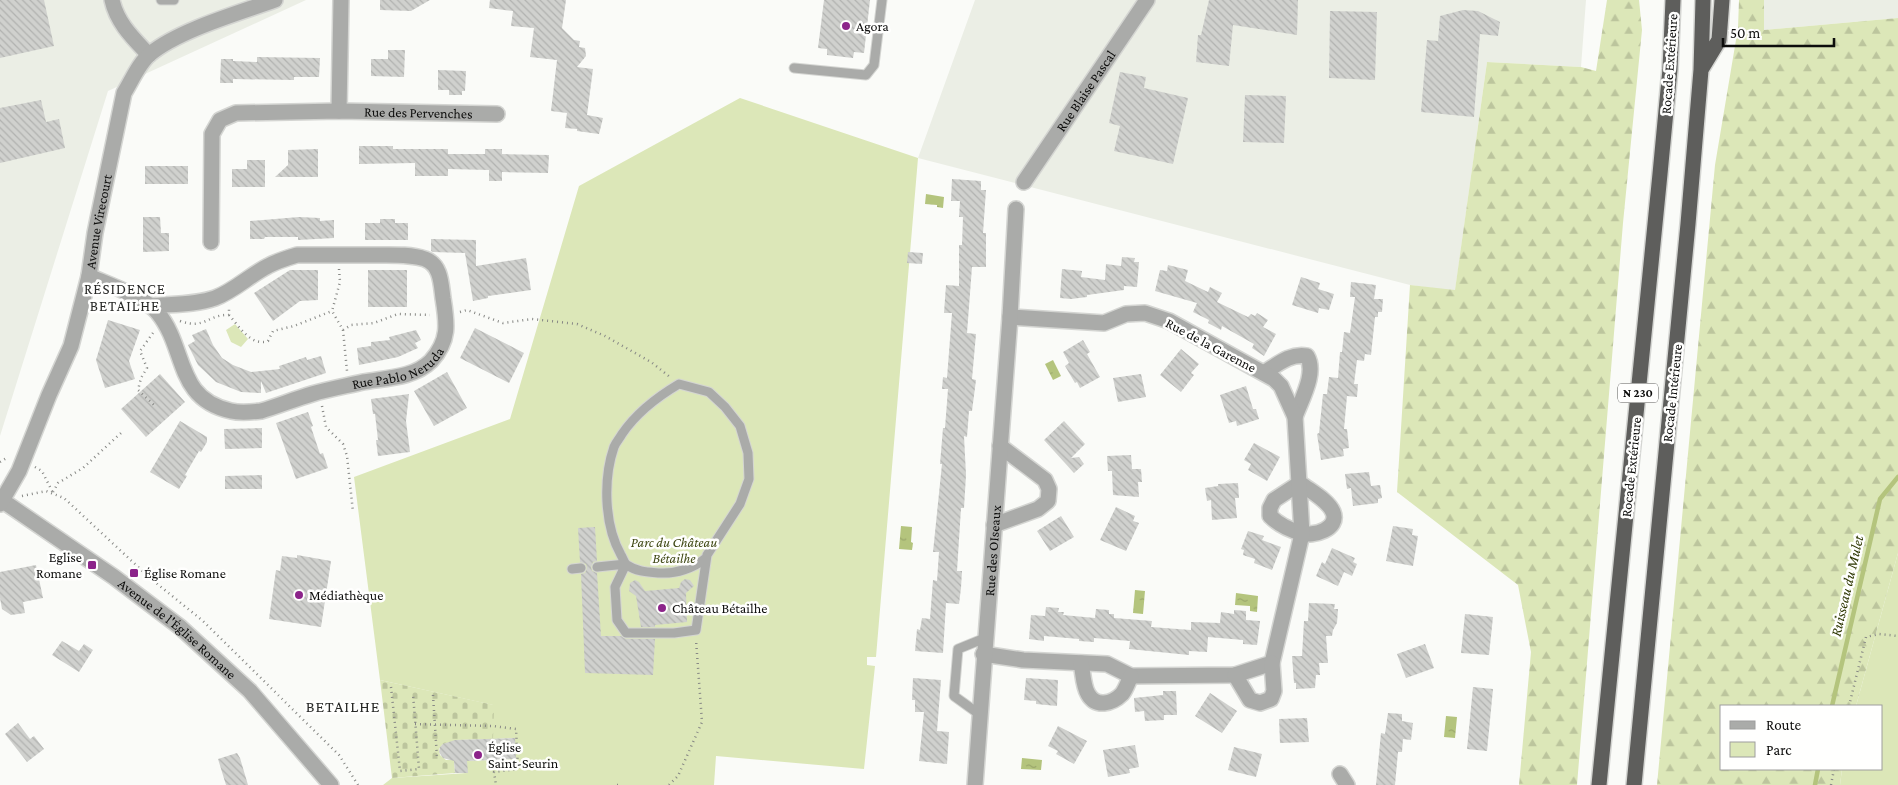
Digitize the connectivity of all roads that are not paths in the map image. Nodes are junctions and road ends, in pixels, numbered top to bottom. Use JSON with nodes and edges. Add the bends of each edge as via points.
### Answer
{"nodes":[{"id":1,"x":112,"y":0,"type":"edge"},
{"id":2,"x":161,"y":0,"type":"edge"},
{"id":3,"x":174,"y":0,"type":"edge"},
{"id":4,"x":275,"y":0,"type":"edge"},
{"id":5,"x":341,"y":0,"type":"edge"},
{"id":6,"x":882,"y":0,"type":"edge"},
{"id":7,"x":1146,"y":0,"type":"edge"},
{"id":8,"x":1673,"y":0,"type":"edge"},
{"id":9,"x":1704,"y":0,"type":"edge"},
{"id":10,"x":1722,"y":0,"type":"edge"},
{"id":11,"x":250,"y":4,"type":"edge"},
{"id":12,"x":149,"y":55,"type":"junction"},
{"id":13,"x":794,"y":68,"type":"dead end"},
{"id":14,"x":1701,"y":70,"type":"junction"},
{"id":15,"x":339,"y":111,"type":"junction"},
{"id":16,"x":497,"y":114,"type":"dead end"},
{"id":17,"x":1024,"y":182,"type":"dead end"},
{"id":18,"x":1016,"y":209,"type":"dead end"},
{"id":19,"x":211,"y":242,"type":"dead end"},
{"id":20,"x":89,"y":276,"type":"junction"},
{"id":21,"x":150,"y":306,"type":"junction"},
{"id":22,"x":1010,"y":317,"type":"junction"},
{"id":23,"x":1264,"y":373,"type":"junction"},
{"id":24,"x":1295,"y":417,"type":"junction"},
{"id":25,"x":1000,"y":446,"type":"junction"},
{"id":26,"x":1300,"y":483,"type":"junction"},
{"id":27,"x":1,"y":501,"type":"edge"},
{"id":28,"x":994,"y":525,"type":"junction"},
{"id":29,"x":1302,"y":534,"type":"junction"},
{"id":30,"x":706,"y":558,"type":"junction"},
{"id":31,"x":626,"y":564,"type":"junction"},
{"id":32,"x":597,"y":567,"type":"dead end"},
{"id":33,"x":984,"y":638,"type":"junction"},
{"id":34,"x":983,"y":654,"type":"junction"},
{"id":35,"x":1081,"y":663,"type":"junction"},
{"id":36,"x":1272,"y":663,"type":"junction"},
{"id":37,"x":1235,"y":675,"type":"junction"},
{"id":38,"x":1131,"y":676,"type":"junction"},
{"id":39,"x":979,"y":714,"type":"junction"},
{"id":40,"x":331,"y":785,"type":"edge"},
{"id":41,"x":974,"y":785,"type":"edge"},
{"id":42,"x":1599,"y":785,"type":"edge"},
{"id":43,"x":1634,"y":785,"type":"edge"}],
"edges":[{"from":1,"to":12,"type":"street","via":[[115,14]]},
{"from":2,"to":3,"type":"lane"},
{"from":4,"to":11,"type":"street"},
{"from":5,"to":15,"type":"street"},
{"from":6,"to":13,"type":"lane","via":[[874,65],[866,75]]},
{"from":7,"to":17,"type":"street","name":"Rue Blaise Pascal"},
{"from":8,"to":42,"type":"highway","name":"Rocade Extérieure","number":"N 230","via":[[1670,69]]},
{"from":9,"to":14,"type":"highway","name":"Rocade Intérieure","number":"N 230"},
{"from":10,"to":14,"type":"highway","via":[[1719,40]]},
{"from":11,"to":12,"type":"street","via":[[174,39]]},
{"from":12,"to":20,"type":"street","name":"Avenue Virecourt","via":[[124,92]]},
{"from":14,"to":43,"type":"highway","name":"Rocade Intérieure","number":"N 230"},
{"from":15,"to":16,"type":"street","name":"Rue des Pervenches"},
{"from":15,"to":19,"type":"street","name":"Rue des Pervenches","via":[[236,113],[220,120],[211,142]]},
{"from":18,"to":22,"type":"street","name":"Rue des OIseaux"},
{"from":20,"to":21,"type":"street","name":"Rue Pablo Neruda"},
{"from":20,"to":27,"type":"street","name":"Avenue Virecourt","via":[[66,359],[19,471]]},
{"from":21,"to":21,"type":"street","name":"Rue Pablo Neruda","via":[[214,298],[267,266],[297,255],[418,257],[435,266],[440,277],[447,324],[440,350],[414,371],[319,392],[259,411],[232,411],[200,396],[190,384],[182,370],[172,334],[158,312]]},
{"from":22,"to":23,"type":"street","name":"Rue de la Garenne","via":[[1104,323],[1126,314],[1145,313],[1170,321]]},
{"from":22,"to":25,"type":"street","name":"Rue des OIseaux"},
{"from":23,"to":24,"type":"street","name":"Rue de la Garenne","via":[[1281,386]]},
{"from":23,"to":24,"type":"street","name":"Rue de la Garenne","via":[[1289,357],[1298,354],[1308,356],[1310,373]]},
{"from":24,"to":26,"type":"street","name":"Rue de la Garenne"},
{"from":25,"to":28,"type":"street","name":"Rue des OIseaux"},
{"from":25,"to":28,"type":"street","via":[[1045,480],[1049,489],[1048,502],[1038,509]]},
{"from":26,"to":29,"type":"street","name":"Rue de la Garenne"},
{"from":26,"to":29,"type":"street","via":[[1274,500],[1270,516]]},
{"from":26,"to":29,"type":"street","via":[[1334,512],[1334,521],[1329,528]]},
{"from":27,"to":40,"type":"street","name":"Avenue de l'Église Romane","via":[[114,577],[192,637],[250,691]]},
{"from":28,"to":33,"type":"street","name":"Rue des OIseaux"},
{"from":29,"to":36,"type":"street","name":"Rue de la Garenne"},
{"from":30,"to":31,"type":"lane","via":[[698,565],[670,573],[642,572]]},
{"from":30,"to":31,"type":"lane","via":[[696,630],[674,634],[626,633],[617,620],[616,588]]},
{"from":30,"to":31,"type":"lane","via":[[740,504],[749,479],[748,453],[740,426],[725,407],[709,392],[679,384],[658,396],[631,421],[614,446],[607,504],[615,545]]},
{"from":31,"to":32,"type":"lane"},
{"from":33,"to":34,"type":"street","name":"Rue des OIseaux"},
{"from":33,"to":39,"type":"lane","via":[[958,648],[954,696]]},
{"from":34,"to":35,"type":"street"},
{"from":34,"to":39,"type":"street","name":"Rue des OIseaux"},
{"from":35,"to":38,"type":"street","via":[[1107,664]]},
{"from":35,"to":38,"type":"street","via":[[1088,694],[1095,702],[1104,704],[1114,700],[1123,693]]},
{"from":36,"to":37,"type":"street"},
{"from":36,"to":37,"type":"street","name":"Rue de la Garenne","via":[[1274,691],[1271,699],[1260,703],[1250,700]]},
{"from":37,"to":38,"type":"street"},
{"from":39,"to":41,"type":"street","name":"Rue des OIseaux"}]}
